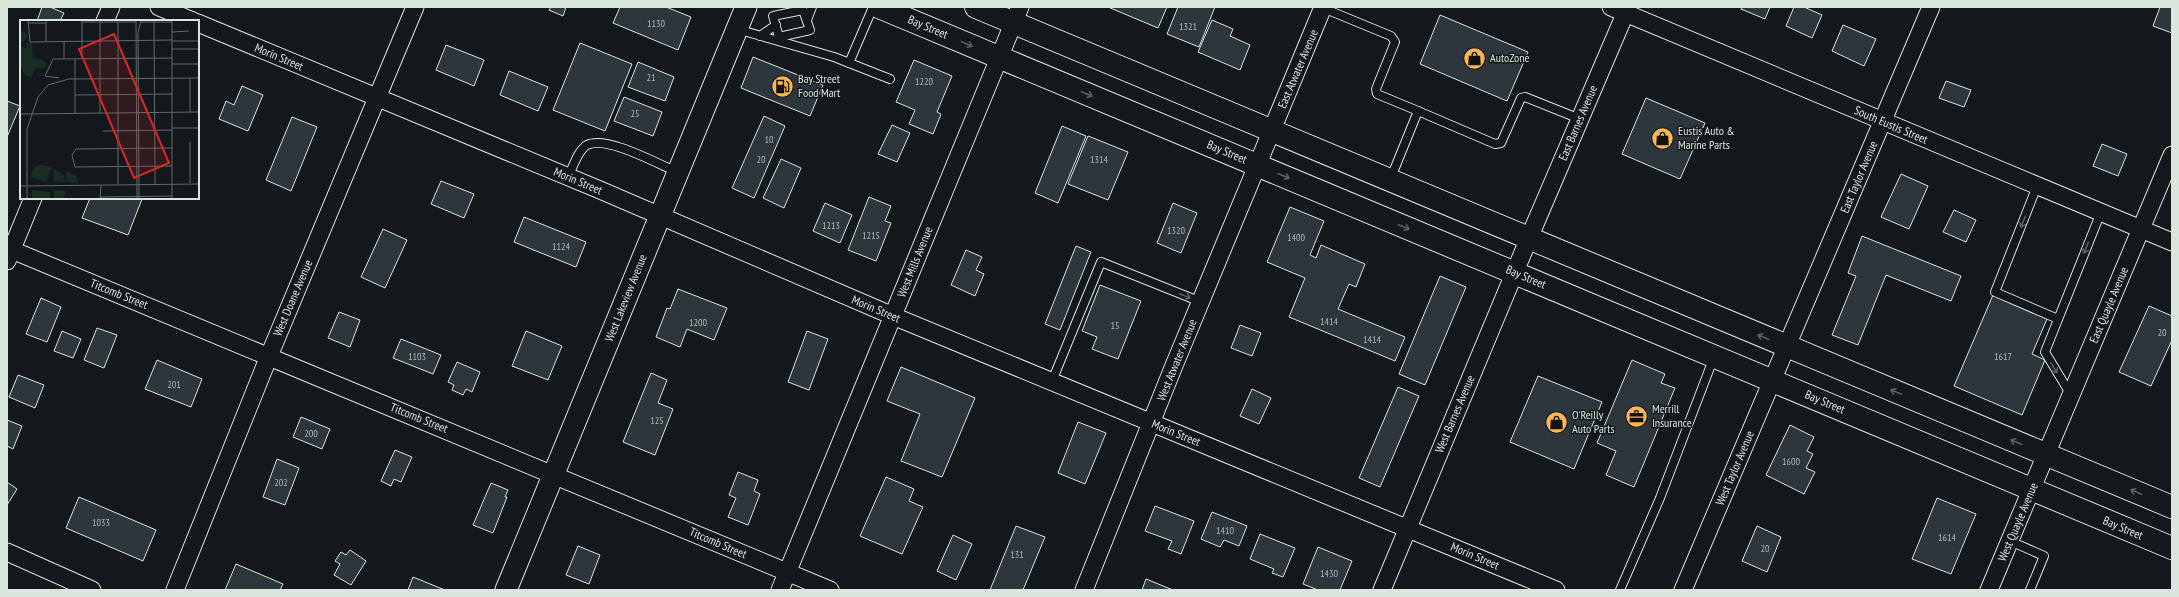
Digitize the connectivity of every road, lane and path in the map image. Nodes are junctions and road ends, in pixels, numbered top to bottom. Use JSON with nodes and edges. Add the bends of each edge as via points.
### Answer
{"nodes":[{"id":1,"x":111,"y":7,"type":"edge"},
{"id":2,"x":159,"y":7,"type":"edge"},
{"id":3,"x":415,"y":7,"type":"edge"},
{"id":4,"x":746,"y":7,"type":"edge"},
{"id":5,"x":812,"y":7,"type":"edge"},
{"id":6,"x":874,"y":7,"type":"edge"},
{"id":7,"x":879,"y":7,"type":"edge"},
{"id":8,"x":976,"y":7,"type":"edge"},
{"id":9,"x":1323,"y":7,"type":"edge"},
{"id":10,"x":1931,"y":7,"type":"edge"},
{"id":11,"x":1621,"y":9,"type":"edge"},
{"id":12,"x":1016,"y":15,"type":"edge"},
{"id":13,"x":106,"y":20,"type":"edge"},
{"id":14,"x":191,"y":20,"type":"edge"},
{"id":15,"x":807,"y":20,"type":"junction"},
{"id":16,"x":199,"y":23,"type":"edge"},
{"id":17,"x":776,"y":25,"type":"junction"},
{"id":18,"x":737,"y":29,"type":"junction"},
{"id":19,"x":760,"y":36,"type":"junction"},
{"id":20,"x":998,"y":57,"type":"junction"},
{"id":21,"x":849,"y":63,"type":"junction"},
{"id":22,"x":890,"y":79,"type":"dead end"},
{"id":23,"x":377,"y":98,"type":"junction"},
{"id":24,"x":1418,"y":111,"type":"junction"},
{"id":25,"x":1580,"y":119,"type":"junction"},
{"id":26,"x":1882,"y":122,"type":"junction"},
{"id":27,"x":1272,"y":131,"type":"junction"},
{"id":28,"x":2172,"y":155,"type":"edge"},
{"id":29,"x":1258,"y":165,"type":"junction"},
{"id":30,"x":677,"y":172,"type":"junction"},
{"id":31,"x":568,"y":176,"type":"junction"},
{"id":32,"x":1390,"y":180,"type":"junction"},
{"id":33,"x":2037,"y":186,"type":"junction"},
{"id":34,"x":33,"y":199,"type":"edge"},
{"id":35,"x":2101,"y":212,"type":"junction"},
{"id":36,"x":659,"y":216,"type":"junction"},
{"id":37,"x":2141,"y":229,"type":"junction"},
{"id":38,"x":1529,"y":238,"type":"junction"},
{"id":39,"x":2172,"y":242,"type":"edge"},
{"id":40,"x":9,"y":253,"type":"edge"},
{"id":41,"x":1514,"y":273,"type":"junction"},
{"id":42,"x":1201,"y":302,"type":"junction"},
{"id":43,"x":893,"y":316,"type":"junction"},
{"id":44,"x":2058,"y":318,"type":"junction"},
{"id":45,"x":1787,"y":347,"type":"junction"},
{"id":46,"x":269,"y":356,"type":"junction"},
{"id":47,"x":1714,"y":356,"type":"junction"},
{"id":48,"x":1773,"y":381,"type":"junction"},
{"id":49,"x":1052,"y":382,"type":"junction"},
{"id":50,"x":2071,"y":395,"type":"junction"},
{"id":51,"x":1153,"y":423,"type":"junction"},
{"id":52,"x":2047,"y":455,"type":"junction"},
{"id":53,"x":554,"y":474,"type":"junction"},
{"id":54,"x":2032,"y":489,"type":"junction"},
{"id":55,"x":2172,"y":507,"type":"edge"},
{"id":56,"x":1408,"y":528,"type":"junction"},
{"id":57,"x":2010,"y":541,"type":"junction"},
{"id":58,"x":2172,"y":548,"type":"edge"},
{"id":59,"x":7,"y":552,"type":"edge"},
{"id":60,"x":787,"y":572,"type":"junction"},
{"id":61,"x":2034,"y":588,"type":"edge"},
{"id":62,"x":92,"y":590,"type":"edge"},
{"id":63,"x":175,"y":590,"type":"edge"},
{"id":64,"x":506,"y":590,"type":"edge"},
{"id":65,"x":780,"y":590,"type":"edge"},
{"id":66,"x":830,"y":590,"type":"edge"},
{"id":67,"x":1084,"y":590,"type":"edge"},
{"id":68,"x":1382,"y":590,"type":"edge"},
{"id":69,"x":1556,"y":590,"type":"edge"},
{"id":70,"x":1620,"y":590,"type":"edge"},
{"id":71,"x":1683,"y":590,"type":"edge"},
{"id":72,"x":1989,"y":590,"type":"edge"}],
"edges":[{"from":1,"to":13,"type":"street"},
{"from":2,"to":14,"type":"street"},
{"from":3,"to":23,"type":"street","name":"West Doane Avenue"},
{"from":4,"to":18,"type":"street","name":"West Lakeview Avenue"},
{"from":5,"to":15,"type":"lane"},
{"from":6,"to":21,"type":"lane"},
{"from":7,"to":20,"type":"main road","name":"Bay Street","one_way":true},
{"from":8,"to":12,"type":"main road"},
{"from":9,"to":24,"type":"lane","via":[[1391,36],[1395,42],[1376,89],[1377,94]]},
{"from":9,"to":27,"type":"street","name":"East Atwater Avenue"},
{"from":10,"to":26,"type":"street","name":"East Taylor Avenue"},
{"from":11,"to":25,"type":"street","name":"East Barnes Avenue"},
{"from":11,"to":26,"type":"street","name":"South Eustis Street"},
{"from":12,"to":20,"type":"street","name":"West Mills Avenue"},
{"from":12,"to":27,"type":"main road"},
{"from":15,"to":17,"type":"lane","via":[[803,10],[773,16]]},
{"from":15,"to":17,"type":"lane","via":[[810,30],[779,36]]},
{"from":16,"to":23,"type":"street","name":"Morin Street"},
{"from":17,"to":19,"type":"lane"},
{"from":18,"to":19,"type":"lane"},
{"from":18,"to":30,"type":"street","name":"West Lakeview Avenue"},
{"from":19,"to":21,"type":"lane"},
{"from":20,"to":29,"type":"main road","name":"Bay Street","one_way":true},
{"from":20,"to":43,"type":"street","name":"West Mills Avenue"},
{"from":21,"to":22,"type":"lane"},
{"from":23,"to":31,"type":"street","name":"Morin Street"},
{"from":23,"to":46,"type":"street","name":"West Doane Avenue"},
{"from":24,"to":25,"type":"lane","via":[[1495,144],[1501,143],[1521,98],[1525,97]]},
{"from":24,"to":32,"type":"lane"},
{"from":25,"to":38,"type":"street","name":"East Barnes Avenue"},
{"from":26,"to":33,"type":"street","name":"South Eustis Street"},
{"from":26,"to":45,"type":"street","name":"East Taylor Avenue"},
{"from":27,"to":29,"type":"street","name":"West Atwater Avenue"},
{"from":27,"to":32,"type":"main road"},
{"from":28,"to":37,"type":"street","name":"East Quayle Avenue"},
{"from":29,"to":41,"type":"main road","name":"Bay Street","one_way":true},
{"from":29,"to":42,"type":"street","name":"West Atwater Avenue"},
{"from":30,"to":31,"type":"lane","via":[[619,147],[600,142],[588,145],[581,151]]},
{"from":30,"to":36,"type":"street","name":"West Lakeview Avenue"},
{"from":31,"to":36,"type":"street","name":"Morin Street"},
{"from":32,"to":38,"type":"main road"},
{"from":33,"to":35,"type":"street","name":"South Eustis Street"},
{"from":33,"to":44,"type":"lane","one_way":true,"via":[[1995,292]]},
{"from":34,"to":40,"type":"street"},
{"from":35,"to":37,"type":"street","name":"South Eustis Street"},
{"from":35,"to":44,"type":"lane","one_way":true},
{"from":36,"to":43,"type":"street","name":"Morin Street"},
{"from":36,"to":53,"type":"street","name":"West Lakeview Avenue"},
{"from":37,"to":39,"type":"street","name":"South Eustis Street"},
{"from":37,"to":50,"type":"street","name":"East Quayle Avenue"},
{"from":38,"to":41,"type":"street","name":"West Barnes Avenue"},
{"from":45,"to":38,"type":"main road","one_way":true},
{"from":40,"to":46,"type":"street","name":"Titcomb Street"},
{"from":41,"to":47,"type":"main road","name":"Bay Street"},
{"from":41,"to":56,"type":"street","name":"West Barnes Avenue"},
{"from":49,"to":42,"type":"lane","one_way":true,"via":[[1101,262]]},
{"from":42,"to":51,"type":"street","name":"West Atwater Avenue"},
{"from":43,"to":49,"type":"street","name":"Morin Street"},
{"from":43,"to":60,"type":"street","name":"West Mills Avenue"},
{"from":44,"to":50,"type":"lane","one_way":true,"via":[[2045,352]]},
{"from":45,"to":48,"type":"street","name":"West Taylor Avenue"},
{"from":52,"to":45,"type":"main road","one_way":true},
{"from":46,"to":53,"type":"street","name":"Titcomb Street"},
{"from":46,"to":63,"type":"street","name":"West Doane Avenue"},
{"from":47,"to":48,"type":"main road","name":"Bay Street"},
{"from":47,"to":70,"type":"lane","via":[[1663,492]]},
{"from":48,"to":54,"type":"main road","name":"Bay Street"},
{"from":48,"to":71,"type":"street","name":"West Taylor Avenue"},
{"from":49,"to":51,"type":"street","name":"Morin Street"},
{"from":50,"to":52,"type":"street","name":"East Quayle Avenue"},
{"from":51,"to":56,"type":"street","name":"Morin Street"},
{"from":51,"to":67,"type":"street","name":"West Atwater Avenue"},
{"from":52,"to":54,"type":"street","name":"West Quayle Avenue"},
{"from":55,"to":52,"type":"main road","one_way":true},
{"from":53,"to":60,"type":"street","name":"Titcomb Street"},
{"from":53,"to":64,"type":"street","name":"West Lakeview Avenue"},
{"from":54,"to":57,"type":"street","name":"West Quayle Avenue"},
{"from":54,"to":58,"type":"main road","name":"Bay Street"},
{"from":56,"to":68,"type":"street","name":"West Barnes Avenue"},
{"from":56,"to":69,"type":"street","name":"Morin Street"},
{"from":57,"to":61,"type":"lane","via":[[2044,556]]},
{"from":57,"to":72,"type":"street","name":"West Quayle Avenue"},
{"from":59,"to":62,"type":"street"},
{"from":60,"to":65,"type":"street","name":"West Mills Avenue"},
{"from":60,"to":66,"type":"street","name":"Titcomb Street"}]}
